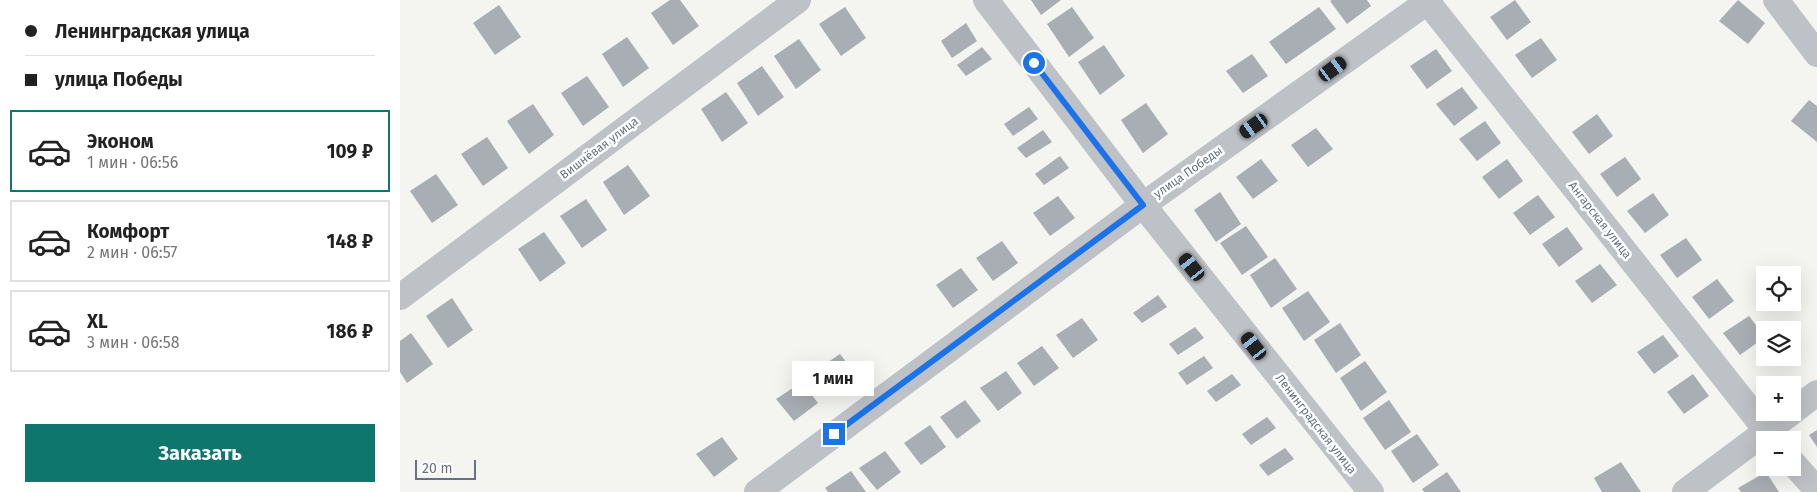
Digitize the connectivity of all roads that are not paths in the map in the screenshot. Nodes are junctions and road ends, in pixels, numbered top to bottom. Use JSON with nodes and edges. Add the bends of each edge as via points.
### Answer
{"nodes":[{"id":1,"x":798,"y":0,"type":"edge"},
{"id":2,"x":986,"y":0,"type":"edge"},
{"id":3,"x":1776,"y":0,"type":"edge"},
{"id":4,"x":1428,"y":1,"type":"edge"},
{"id":5,"x":1817,"y":54,"type":"edge"},
{"id":6,"x":1143,"y":205,"type":"junction"},
{"id":7,"x":400,"y":297,"type":"edge"},
{"id":8,"x":1817,"y":393,"type":"edge"},
{"id":9,"x":1801,"y":405,"type":"edge"},
{"id":10,"x":1784,"y":421,"type":"edge"},
{"id":11,"x":1766,"y":431,"type":"edge"},
{"id":12,"x":1775,"y":431,"type":"edge"},
{"id":13,"x":1756,"y":445,"type":"edge"},
{"id":14,"x":1801,"y":472,"type":"edge"},
{"id":15,"x":1365,"y":490,"type":"edge"},
{"id":16,"x":1817,"y":490,"type":"edge"},
{"id":17,"x":757,"y":492,"type":"edge"},
{"id":18,"x":1685,"y":492,"type":"edge"}],
"edges":[{"from":1,"to":7,"type":"street","name":"Вишнёвая улица"},
{"from":2,"to":6,"type":"street","name":"Ленинградская улица"},
{"from":3,"to":5,"type":"street"},
{"from":4,"to":6,"type":"street","name":"улица Победы"},
{"from":4,"to":11,"type":"street","name":"Ангарская улица"},
{"from":6,"to":15,"type":"street","name":"Ленинградская улица"},
{"from":6,"to":17,"type":"street","name":"улица Победы"},
{"from":8,"to":9,"type":"street"},
{"from":10,"to":12,"type":"street"},
{"from":13,"to":18,"type":"street"},
{"from":14,"to":16,"type":"street"}]}
